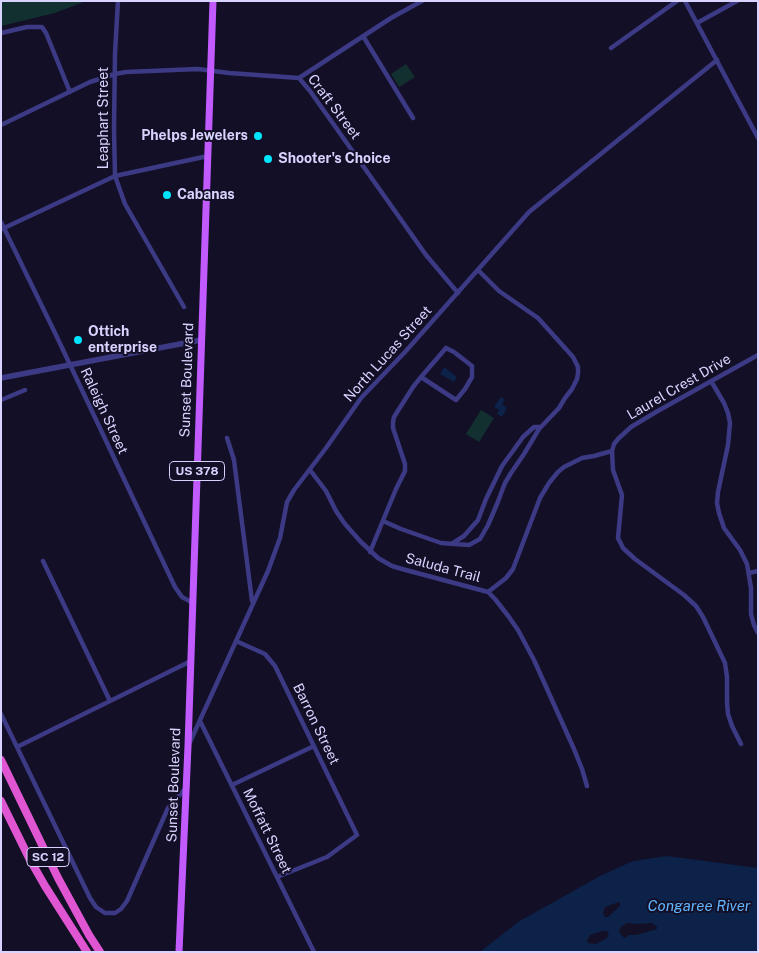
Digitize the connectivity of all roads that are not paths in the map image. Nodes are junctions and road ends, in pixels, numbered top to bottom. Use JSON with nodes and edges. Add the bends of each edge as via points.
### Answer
{"nodes":[{"id":1,"x":118,"y":1,"type":"edge"},
{"id":2,"x":213,"y":1,"type":"edge"},
{"id":3,"x":422,"y":1,"type":"edge"},
{"id":4,"x":677,"y":1,"type":"edge"},
{"id":5,"x":685,"y":1,"type":"edge"},
{"id":6,"x":737,"y":1,"type":"edge"},
{"id":7,"x":697,"y":23,"type":"junction"},
{"id":8,"x":1,"y":34,"type":"edge"},
{"id":9,"x":363,"y":36,"type":"junction"},
{"id":10,"x":611,"y":48,"type":"dead end"},
{"id":11,"x":717,"y":60,"type":"junction"},
{"id":12,"x":210,"y":71,"type":"junction"},
{"id":13,"x":115,"y":74,"type":"junction"},
{"id":14,"x":299,"y":78,"type":"junction"},
{"id":15,"x":70,"y":92,"type":"junction"},
{"id":16,"x":412,"y":118,"type":"dead end"},
{"id":17,"x":1,"y":125,"type":"edge"},
{"id":18,"x":758,"y":138,"type":"edge"},
{"id":19,"x":208,"y":156,"type":"junction"},
{"id":20,"x":115,"y":176,"type":"junction"},
{"id":21,"x":1,"y":222,"type":"edge"},
{"id":22,"x":3,"y":228,"type":"edge"},
{"id":23,"x":478,"y":270,"type":"junction"},
{"id":24,"x":458,"y":293,"type":"junction"},
{"id":25,"x":184,"y":307,"type":"dead end"},
{"id":26,"x":201,"y":340,"type":"junction"},
{"id":27,"x":758,"y":355,"type":"edge"},
{"id":28,"x":70,"y":365,"type":"junction"},
{"id":29,"x":421,"y":376,"type":"junction"},
{"id":30,"x":1,"y":378,"type":"edge"},
{"id":31,"x":711,"y":381,"type":"junction"},
{"id":32,"x":24,"y":390,"type":"dead end"},
{"id":33,"x":1,"y":400,"type":"edge"},
{"id":34,"x":541,"y":427,"type":"junction"},
{"id":35,"x":228,"y":438,"type":"dead end"},
{"id":36,"x":612,"y":451,"type":"junction"},
{"id":37,"x":310,"y":470,"type":"junction"},
{"id":38,"x":383,"y":521,"type":"junction"},
{"id":39,"x":452,"y":544,"type":"junction"},
{"id":40,"x":370,"y":552,"type":"junction"},
{"id":41,"x":43,"y":561,"type":"dead end"},
{"id":42,"x":758,"y":571,"type":"edge"},
{"id":43,"x":749,"y":573,"type":"junction"},
{"id":44,"x":488,"y":592,"type":"junction"},
{"id":45,"x":253,"y":602,"type":"junction"},
{"id":46,"x":193,"y":603,"type":"junction"},
{"id":47,"x":758,"y":633,"type":"edge"},
{"id":48,"x":236,"y":641,"type":"junction"},
{"id":49,"x":191,"y":660,"type":"junction"},
{"id":50,"x":110,"y":701,"type":"junction"},
{"id":51,"x":1,"y":714,"type":"edge"},
{"id":52,"x":200,"y":721,"type":"junction"},
{"id":53,"x":741,"y":744,"type":"dead end"},
{"id":54,"x":188,"y":746,"type":"junction"},
{"id":55,"x":314,"y":746,"type":"junction"},
{"id":56,"x":17,"y":747,"type":"junction"},
{"id":57,"x":1,"y":760,"type":"edge"},
{"id":58,"x":232,"y":785,"type":"junction"},
{"id":59,"x":586,"y":786,"type":"dead end"},
{"id":60,"x":186,"y":789,"type":"junction"},
{"id":61,"x":1,"y":801,"type":"edge"},
{"id":62,"x":277,"y":877,"type":"junction"},
{"id":63,"x":87,"y":952,"type":"edge"},
{"id":64,"x":100,"y":952,"type":"edge"},
{"id":65,"x":180,"y":952,"type":"edge"},
{"id":66,"x":314,"y":952,"type":"edge"}],
"edges":[{"from":1,"to":13,"type":"street","name":"Leaphart Street"},
{"from":2,"to":12,"type":"main road","name":"Sunset Boulevard","number":"US 378"},
{"from":3,"to":9,"type":"street"},
{"from":4,"to":10,"type":"street"},
{"from":5,"to":7,"type":"street"},
{"from":6,"to":7,"type":"street"},
{"from":7,"to":11,"type":"street"},
{"from":8,"to":15,"type":"street","via":[[27,27],[42,28]]},
{"from":9,"to":14,"type":"street"},
{"from":9,"to":16,"type":"street"},
{"from":11,"to":18,"type":"street"},
{"from":11,"to":23,"type":"street","name":"North Lucas Street","via":[[529,212]]},
{"from":12,"to":13,"type":"street","name":"Craft Street"},
{"from":12,"to":14,"type":"street","name":"Craft Street"},
{"from":12,"to":19,"type":"main road","name":"Sunset Boulevard","number":"US 378"},
{"from":13,"to":15,"type":"street","name":"Craft Street"},
{"from":13,"to":20,"type":"street","name":"Leaphart Street"},
{"from":14,"to":24,"type":"street","name":"Craft Street","via":[[426,255]]},
{"from":15,"to":17,"type":"street","name":"Craft Street"},
{"from":19,"to":20,"type":"street"},
{"from":19,"to":26,"type":"main road","name":"Sunset Boulevard","number":"US 378"},
{"from":20,"to":22,"type":"street"},
{"from":20,"to":25,"type":"street","name":"Leaphart Street","via":[[125,204]]},
{"from":21,"to":22,"type":"street","name":"Raleigh Street"},
{"from":22,"to":28,"type":"street","name":"Raleigh Street"},
{"from":23,"to":24,"type":"street","name":"North Lucas Street"},
{"from":23,"to":34,"type":"street","via":[[499,291],[538,318],[576,362],[578,373],[572,389]]},
{"from":24,"to":37,"type":"street","name":"North Lucas Street","via":[[361,398]]},
{"from":26,"to":28,"type":"street"},
{"from":26,"to":46,"type":"main road","name":"Sunset Boulevard","number":"US 378"},
{"from":27,"to":31,"type":"street","name":"Laurel Crest Drive"},
{"from":28,"to":30,"type":"street"},
{"from":28,"to":46,"type":"street","name":"Raleigh Street","via":[[175,587],[182,597]]},
{"from":29,"to":29,"type":"street","via":[[446,348],[472,366],[472,377],[456,400]]},
{"from":29,"to":38,"type":"street","via":[[393,422],[405,472]]},
{"from":31,"to":36,"type":"street","name":"Laurel Crest Drive","via":[[631,427],[614,444]]},
{"from":31,"to":43,"type":"street","via":[[724,403],[730,423],[718,492],[719,513],[724,528],[743,555]]},
{"from":32,"to":33,"type":"street"},
{"from":34,"to":39,"type":"street","via":[[534,427],[523,437],[502,466],[478,520]]},
{"from":34,"to":39,"type":"street","via":[[511,472],[480,538],[469,545]]},
{"from":35,"to":45,"type":"street","via":[[234,460]]},
{"from":36,"to":44,"type":"street","via":[[582,458],[558,472],[540,498],[513,569]]},
{"from":36,"to":53,"type":"street","via":[[612,470],[622,495],[618,538],[623,548],[684,595],[703,617],[725,663],[728,714]]},
{"from":37,"to":40,"type":"street","name":"Saluda Trail","via":[[345,524]]},
{"from":37,"to":45,"type":"street","name":"North Lucas Street","via":[[287,502],[280,538]]},
{"from":38,"to":39,"type":"street","via":[[441,543]]},
{"from":38,"to":40,"type":"street"},
{"from":40,"to":44,"type":"street","name":"Saluda Trail","via":[[397,568]]},
{"from":41,"to":50,"type":"street"},
{"from":42,"to":43,"type":"street"},
{"from":43,"to":47,"type":"street","via":[[751,614]]},
{"from":44,"to":59,"type":"street","name":"Saluda Trail","via":[[509,617],[534,660],[574,749]]},
{"from":45,"to":48,"type":"street","name":"North Lucas Street"},
{"from":46,"to":49,"type":"main road","name":"Sunset Boulevard","number":"US 378"},
{"from":48,"to":52,"type":"street","name":"North Lucas Street"},
{"from":48,"to":55,"type":"street","name":"Barron Street","via":[[260,652],[272,662]]},
{"from":49,"to":50,"type":"street"},
{"from":49,"to":54,"type":"main road","name":"Sunset Boulevard","number":"US 378"},
{"from":50,"to":56,"type":"street"},
{"from":51,"to":56,"type":"street"},
{"from":52,"to":54,"type":"street","name":"North Lucas Street"},
{"from":52,"to":58,"type":"street","name":"Moffatt Street"},
{"from":54,"to":60,"type":"main road","name":"Sunset Boulevard","number":"US 378"},
{"from":55,"to":58,"type":"street"},
{"from":55,"to":62,"type":"street","name":"Barron Street","via":[[357,835],[327,857]]},
{"from":56,"to":60,"type":"street","via":[[90,898],[105,913],[121,910],[128,901],[168,808]]},
{"from":57,"to":64,"type":"highway","number":"SC 12","via":[[58,878]]},
{"from":58,"to":62,"type":"street","name":"Moffatt Street"},
{"from":60,"to":65,"type":"main road","name":"Sunset Boulevard","number":"US 378"},
{"from":61,"to":63,"type":"highway","number":"SC 12","via":[[29,858]]},
{"from":62,"to":66,"type":"street","name":"Moffatt Street"}]}
